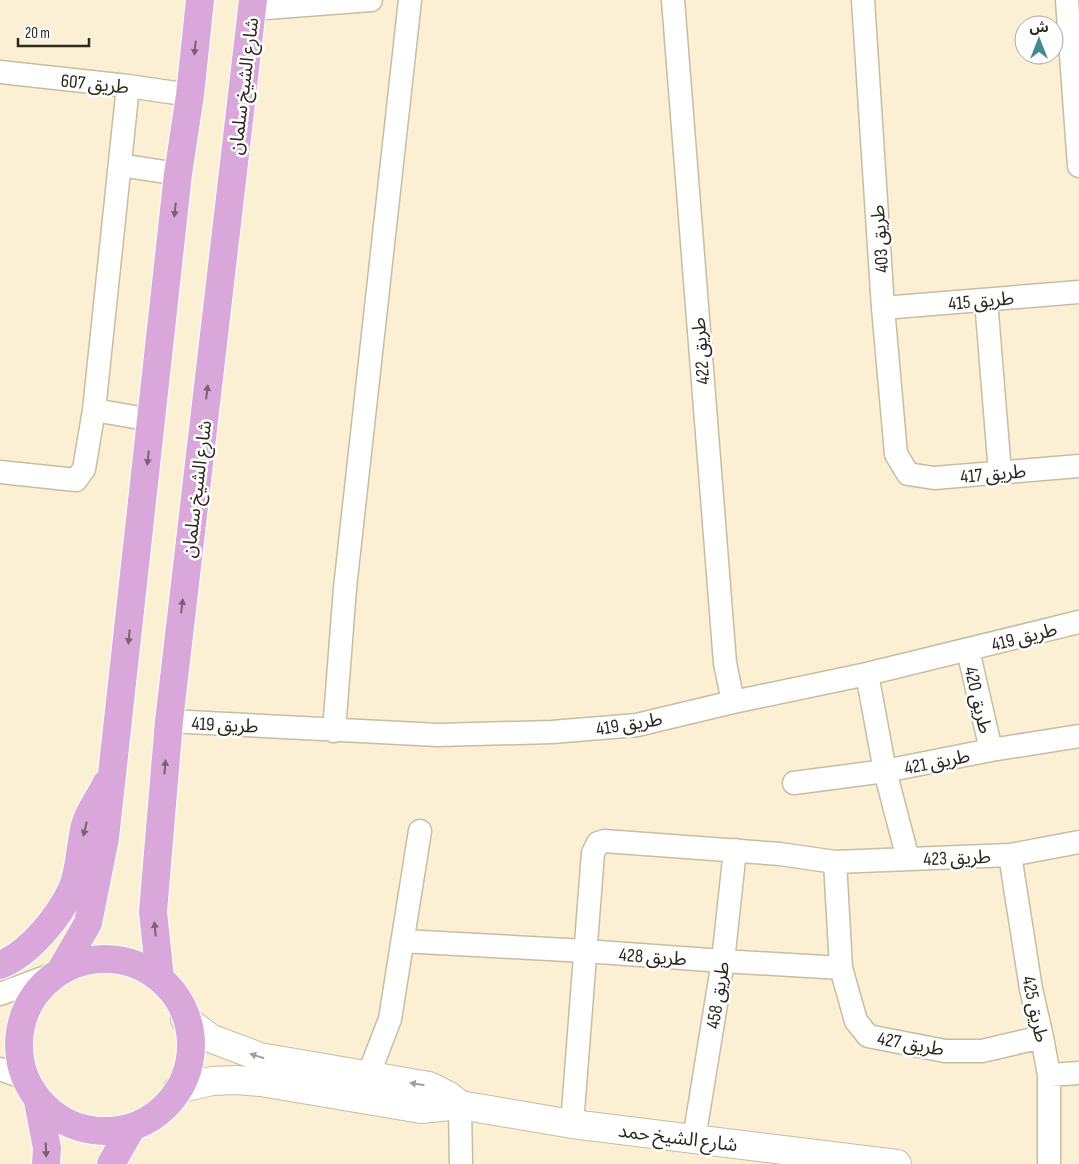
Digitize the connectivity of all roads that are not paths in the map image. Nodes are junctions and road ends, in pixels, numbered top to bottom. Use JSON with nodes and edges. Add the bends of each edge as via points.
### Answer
{"nodes":[{"id":1,"x":200,"y":0,"type":"edge"},
{"id":2,"x":371,"y":0,"type":"edge"},
{"id":3,"x":410,"y":0,"type":"edge"},
{"id":4,"x":673,"y":0,"type":"edge"},
{"id":5,"x":863,"y":0,"type":"edge"},
{"id":6,"x":1067,"y":0,"type":"edge"},
{"id":7,"x":252,"y":5,"type":"edge"},
{"id":8,"x":0,"y":72,"type":"edge"},
{"id":9,"x":128,"y":86,"type":"junction"},
{"id":10,"x":190,"y":95,"type":"junction"},
{"id":11,"x":1078,"y":123,"type":"edge"},
{"id":12,"x":120,"y":165,"type":"junction"},
{"id":13,"x":1079,"y":166,"type":"edge"},
{"id":14,"x":178,"y":174,"type":"junction"},
{"id":15,"x":1079,"y":292,"type":"edge"},
{"id":16,"x":986,"y":300,"type":"junction"},
{"id":17,"x":883,"y":308,"type":"junction"},
{"id":18,"x":94,"y":410,"type":"junction"},
{"id":19,"x":152,"y":420,"type":"junction"},
{"id":20,"x":1079,"y":466,"type":"edge"},
{"id":21,"x":0,"y":472,"type":"edge"},
{"id":22,"x":1000,"y":472,"type":"junction"},
{"id":23,"x":908,"y":474,"type":"joint"},
{"id":24,"x":1079,"y":622,"type":"edge"},
{"id":25,"x":968,"y":650,"type":"junction"},
{"id":26,"x":867,"y":674,"type":"junction"},
{"id":27,"x":732,"y":702,"type":"junction"},
{"id":28,"x":169,"y":721,"type":"junction"},
{"id":29,"x":334,"y":731,"type":"junction"},
{"id":30,"x":1079,"y":736,"type":"edge"},
{"id":31,"x":991,"y":750,"type":"junction"},
{"id":32,"x":114,"y":770,"type":"junction"},
{"id":33,"x":885,"y":771,"type":"junction"},
{"id":34,"x":794,"y":783,"type":"dead end"},
{"id":35,"x":420,"y":831,"type":"dead end"},
{"id":36,"x":1079,"y":842,"type":"edge"},
{"id":37,"x":735,"y":850,"type":"junction"},
{"id":38,"x":1010,"y":855,"type":"junction"},
{"id":39,"x":908,"y":859,"type":"junction"},
{"id":40,"x":834,"y":862,"type":"junction"},
{"id":41,"x":403,"y":941,"type":"junction"},
{"id":42,"x":585,"y":951,"type":"junction"},
{"id":43,"x":722,"y":961,"type":"junction"},
{"id":44,"x":0,"y":965,"type":"edge"},
{"id":45,"x":841,"y":968,"type":"junction"},
{"id":46,"x":57,"y":972,"type":"junction"},
{"id":47,"x":160,"y":978,"type":"junction"},
{"id":48,"x":0,"y":994,"type":"edge"},
{"id":49,"x":185,"y":1019,"type":"junction"},
{"id":50,"x":1042,"y":1037,"type":"junction"},
{"id":51,"x":0,"y":1069,"type":"edge"},
{"id":52,"x":1079,"y":1073,"type":"edge"},
{"id":53,"x":1049,"y":1075,"type":"junction"},
{"id":54,"x":368,"y":1076,"type":"junction"},
{"id":55,"x":178,"y":1089,"type":"junction"},
{"id":56,"x":32,"y":1090,"type":"junction"},
{"id":57,"x":337,"y":1095,"type":"junction"},
{"id":58,"x":460,"y":1105,"type":"junction"},
{"id":59,"x":572,"y":1124,"type":"junction"},
{"id":60,"x":132,"y":1127,"type":"junction"},
{"id":61,"x":694,"y":1139,"type":"junction"},
{"id":62,"x":46,"y":1164,"type":"edge"},
{"id":63,"x":111,"y":1164,"type":"edge"},
{"id":64,"x":461,"y":1164,"type":"edge"},
{"id":65,"x":897,"y":1164,"type":"edge"},
{"id":66,"x":1049,"y":1164,"type":"edge"}],
"edges":[{"from":1,"to":10,"type":"main road","one_way":true},
{"from":2,"to":7,"type":"street"},
{"from":3,"to":29,"type":"street","via":[[345,588]]},
{"from":4,"to":27,"type":"street","name":"طريق 422","via":[[725,663]]},
{"from":5,"to":17,"type":"street","name":"طريق 403"},
{"from":6,"to":11,"type":"street"},
{"from":28,"to":7,"type":"main road","name":"شارع الشيخ سلمان","one_way":true},
{"from":8,"to":9,"type":"street","name":"طريق 607"},
{"from":9,"to":10,"type":"street","name":"طريق 607"},
{"from":9,"to":12,"type":"street"},
{"from":10,"to":14,"type":"main road"},
{"from":11,"to":13,"type":"street"},
{"from":12,"to":14,"type":"street"},
{"from":12,"to":18,"type":"street"},
{"from":14,"to":19,"type":"main road","one_way":true},
{"from":15,"to":16,"type":"street","name":"طريق 415"},
{"from":16,"to":17,"type":"street","name":"طريق 415"},
{"from":16,"to":22,"type":"street"},
{"from":17,"to":23,"type":"street","name":"طريق 403","via":[[896,454]]},
{"from":18,"to":19,"type":"street"},
{"from":18,"to":21,"type":"street","via":[[84,469],[76,480]]},
{"from":19,"to":32,"type":"main road","one_way":true},
{"from":20,"to":22,"type":"street","name":"طريق 417"},
{"from":22,"to":23,"type":"street","name":"طريق 417","via":[[934,478]]},
{"from":24,"to":25,"type":"street","name":"طريق 419"},
{"from":25,"to":26,"type":"street","name":"طريق 419"},
{"from":25,"to":31,"type":"street","name":"طريق 420"},
{"from":26,"to":27,"type":"street","name":"طريق 419"},
{"from":26,"to":33,"type":"street"},
{"from":27,"to":29,"type":"street","name":"طريق 419","via":[[637,725],[552,732],[438,735]]},
{"from":28,"to":29,"type":"street","name":"طريق 419"},
{"from":47,"to":28,"type":"main road","name":"شارع الشيخ سلمان","one_way":true,"via":[[153,912]]},
{"from":30,"to":31,"type":"street","name":"طريق 421"},
{"from":31,"to":33,"type":"street","name":"طريق 421"},
{"from":32,"to":44,"type":"main road","one_way":true,"via":[[86,823],[72,887],[60,909],[28,948]]},
{"from":32,"to":46,"type":"main road","via":[[106,838],[88,923]]},
{"from":33,"to":34,"type":"street","name":"طريق 421"},
{"from":33,"to":39,"type":"street"},
{"from":35,"to":41,"type":"street"},
{"from":36,"to":38,"type":"street","name":"طريق 423"},
{"from":37,"to":40,"type":"street","name":"طريق 423"},
{"from":37,"to":42,"type":"street","name":"طريق 423","via":[[598,843],[593,853]]},
{"from":37,"to":43,"type":"street","name":"طريق 458"},
{"from":38,"to":39,"type":"street","name":"طريق 423"},
{"from":38,"to":50,"type":"street","name":"طريق 425","via":[[1031,989]]},
{"from":39,"to":40,"type":"street","name":"طريق 423"},
{"from":40,"to":45,"type":"street","name":"طريق 427"},
{"from":41,"to":42,"type":"street","name":"طريق 428"},
{"from":41,"to":54,"type":"street","via":[[390,1019]]},
{"from":42,"to":43,"type":"street","name":"طريق 428"},
{"from":42,"to":59,"type":"street"},
{"from":43,"to":45,"type":"street","name":"طريق 428"},
{"from":43,"to":61,"type":"street","name":"طريق 458"},
{"from":45,"to":50,"type":"street","name":"طريق 427","via":[[856,1021],[868,1036],[945,1051],[982,1051]]},
{"from":46,"to":47,"type":"main road","via":[[79,962],[99,958],[127,960]]},
{"from":46,"to":48,"type":"street"},
{"from":46,"to":56,"type":"main road","via":[[32,1004],[24,1022],[21,1060]]},
{"from":47,"to":49,"type":"main road"},
{"from":54,"to":49,"type":"street","name":"شارع الشيخ حمد","one_way":true,"via":[[260,1057],[210,1038]]},
{"from":49,"to":55,"type":"main road","via":[[190,1043],[189,1059]]},
{"from":50,"to":53,"type":"street","name":"طريق 425"},
{"from":51,"to":56,"type":"street"},
{"from":52,"to":53,"type":"street"},
{"from":53,"to":66,"type":"street","name":"طريق 425"},
{"from":54,"to":57,"type":"street"},
{"from":58,"to":54,"type":"street","name":"شارع الشيخ حمد","one_way":true,"via":[[429,1086]]},
{"from":55,"to":57,"type":"street","name":"شارع الشيخ حمد","via":[[212,1081],[236,1080]]},
{"from":55,"to":60,"type":"main road","via":[[149,1120]]},
{"from":56,"to":60,"type":"main road","via":[[56,1120],[106,1131]]},
{"from":56,"to":62,"type":"main road","one_way":true,"via":[[47,1148]]},
{"from":57,"to":58,"type":"street","name":"شارع الشيخ حمد","via":[[421,1110]]},
{"from":58,"to":59,"type":"street","name":"شارع الشيخ حمد"},
{"from":58,"to":64,"type":"street"},
{"from":59,"to":61,"type":"street","name":"شارع الشيخ حمد"},
{"from":60,"to":63,"type":"main road"},
{"from":61,"to":65,"type":"street","name":"شارع الشيخ حمد"}]}
